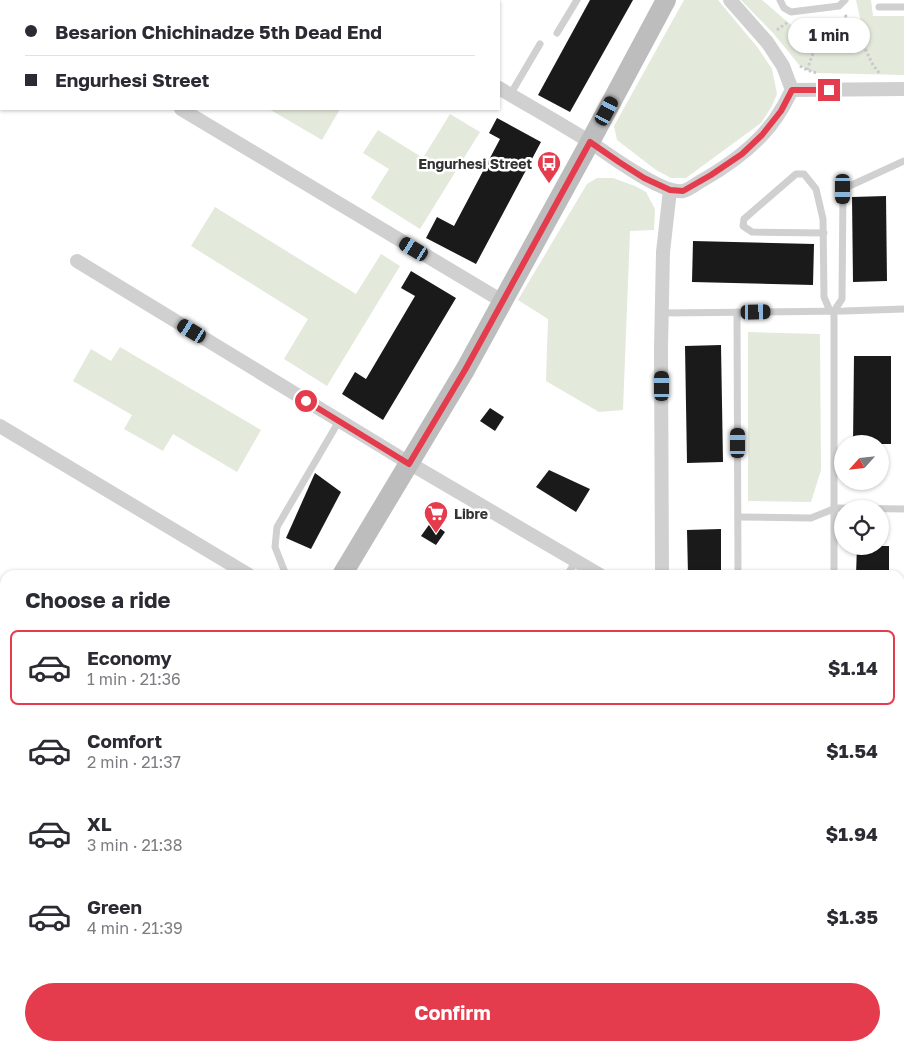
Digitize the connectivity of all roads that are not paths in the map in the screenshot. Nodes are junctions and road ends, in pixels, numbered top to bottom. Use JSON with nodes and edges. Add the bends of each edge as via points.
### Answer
{"nodes":[{"id":1,"x":577,"y":0,"type":"edge"},
{"id":2,"x":666,"y":0,"type":"edge"},
{"id":3,"x":730,"y":0,"type":"edge"},
{"id":4,"x":780,"y":0,"type":"edge"},
{"id":5,"x":845,"y":0,"type":"edge"},
{"id":6,"x":879,"y":7,"type":"dead end"},
{"id":7,"x":904,"y":7,"type":"edge"},
{"id":8,"x":558,"y":33,"type":"dead end"},
{"id":9,"x":540,"y":44,"type":"dead end"},
{"id":10,"x":904,"y":89,"type":"edge"},
{"id":11,"x":792,"y":90,"type":"junction"},
{"id":12,"x":505,"y":91,"type":"edge"},
{"id":13,"x":183,"y":110,"type":"edge"},
{"id":14,"x":590,"y":142,"type":"junction"},
{"id":15,"x":904,"y":161,"type":"edge"},
{"id":16,"x":670,"y":190,"type":"junction"},
{"id":17,"x":824,"y":233,"type":"junction"},
{"id":18,"x":77,"y":261,"type":"dead end"},
{"id":19,"x":502,"y":301,"type":"junction"},
{"id":20,"x":904,"y":309,"type":"edge"},
{"id":21,"x":832,"y":311,"type":"junction"},
{"id":22,"x":737,"y":312,"type":"junction"},
{"id":23,"x":662,"y":313,"type":"junction"},
{"id":24,"x":339,"y":421,"type":"junction"},
{"id":25,"x":0,"y":426,"type":"edge"},
{"id":26,"x":409,"y":464,"type":"junction"},
{"id":27,"x":834,"y":509,"type":"joint"},
{"id":28,"x":889,"y":509,"type":"edge"},
{"id":29,"x":904,"y":509,"type":"edge"},
{"id":30,"x":738,"y":518,"type":"junction"},
{"id":31,"x":834,"y":555,"type":"edge"},
{"id":32,"x":576,"y":561,"type":"junction"},
{"id":33,"x":241,"y":570,"type":"edge"},
{"id":34,"x":284,"y":570,"type":"edge"},
{"id":35,"x":345,"y":570,"type":"edge"},
{"id":36,"x":570,"y":570,"type":"edge"},
{"id":37,"x":591,"y":570,"type":"edge"},
{"id":38,"x":662,"y":570,"type":"edge"},
{"id":39,"x":738,"y":570,"type":"edge"},
{"id":40,"x":834,"y":570,"type":"edge"}],
"edges":[{"from":1,"to":8,"type":"lane"},
{"from":2,"to":14,"type":"street"},
{"from":3,"to":11,"type":"street","via":[[767,42],[783,66]]},
{"from":4,"to":5,"type":"lane","via":[[791,12],[839,6]]},
{"from":6,"to":7,"type":"lane"},
{"from":9,"to":12,"type":"lane"},
{"from":10,"to":11,"type":"street"},
{"from":11,"to":16,"type":"street","via":[[781,111],[742,154],[683,191]]},
{"from":12,"to":14,"type":"street"},
{"from":13,"to":19,"type":"street"},
{"from":14,"to":16,"type":"street","via":[[644,178]]},
{"from":14,"to":19,"type":"street"},
{"from":15,"to":21,"type":"lane","via":[[843,189],[842,299]]},
{"from":16,"to":23,"type":"street","via":[[662,252]]},
{"from":17,"to":17,"type":"lane","via":[[816,189],[804,174],[796,174],[744,219],[743,226],[752,232]]},
{"from":17,"to":21,"type":"lane","via":[[824,297]]},
{"from":18,"to":24,"type":"street"},
{"from":19,"to":26,"type":"street"},
{"from":20,"to":21,"type":"lane"},
{"from":21,"to":22,"type":"lane"},
{"from":21,"to":27,"type":"lane"},
{"from":22,"to":23,"type":"lane"},
{"from":22,"to":30,"type":"lane"},
{"from":23,"to":38,"type":"street"},
{"from":24,"to":26,"type":"street"},
{"from":24,"to":34,"type":"lane","via":[[277,527],[275,546]]},
{"from":25,"to":33,"type":"street"},
{"from":26,"to":32,"type":"street"},
{"from":26,"to":35,"type":"street"},
{"from":27,"to":30,"type":"lane","via":[[812,518]]},
{"from":28,"to":29,"type":"lane"},
{"from":30,"to":39,"type":"lane"},
{"from":31,"to":40,"type":"lane"},
{"from":32,"to":36,"type":"lane"},
{"from":32,"to":37,"type":"street"}]}
